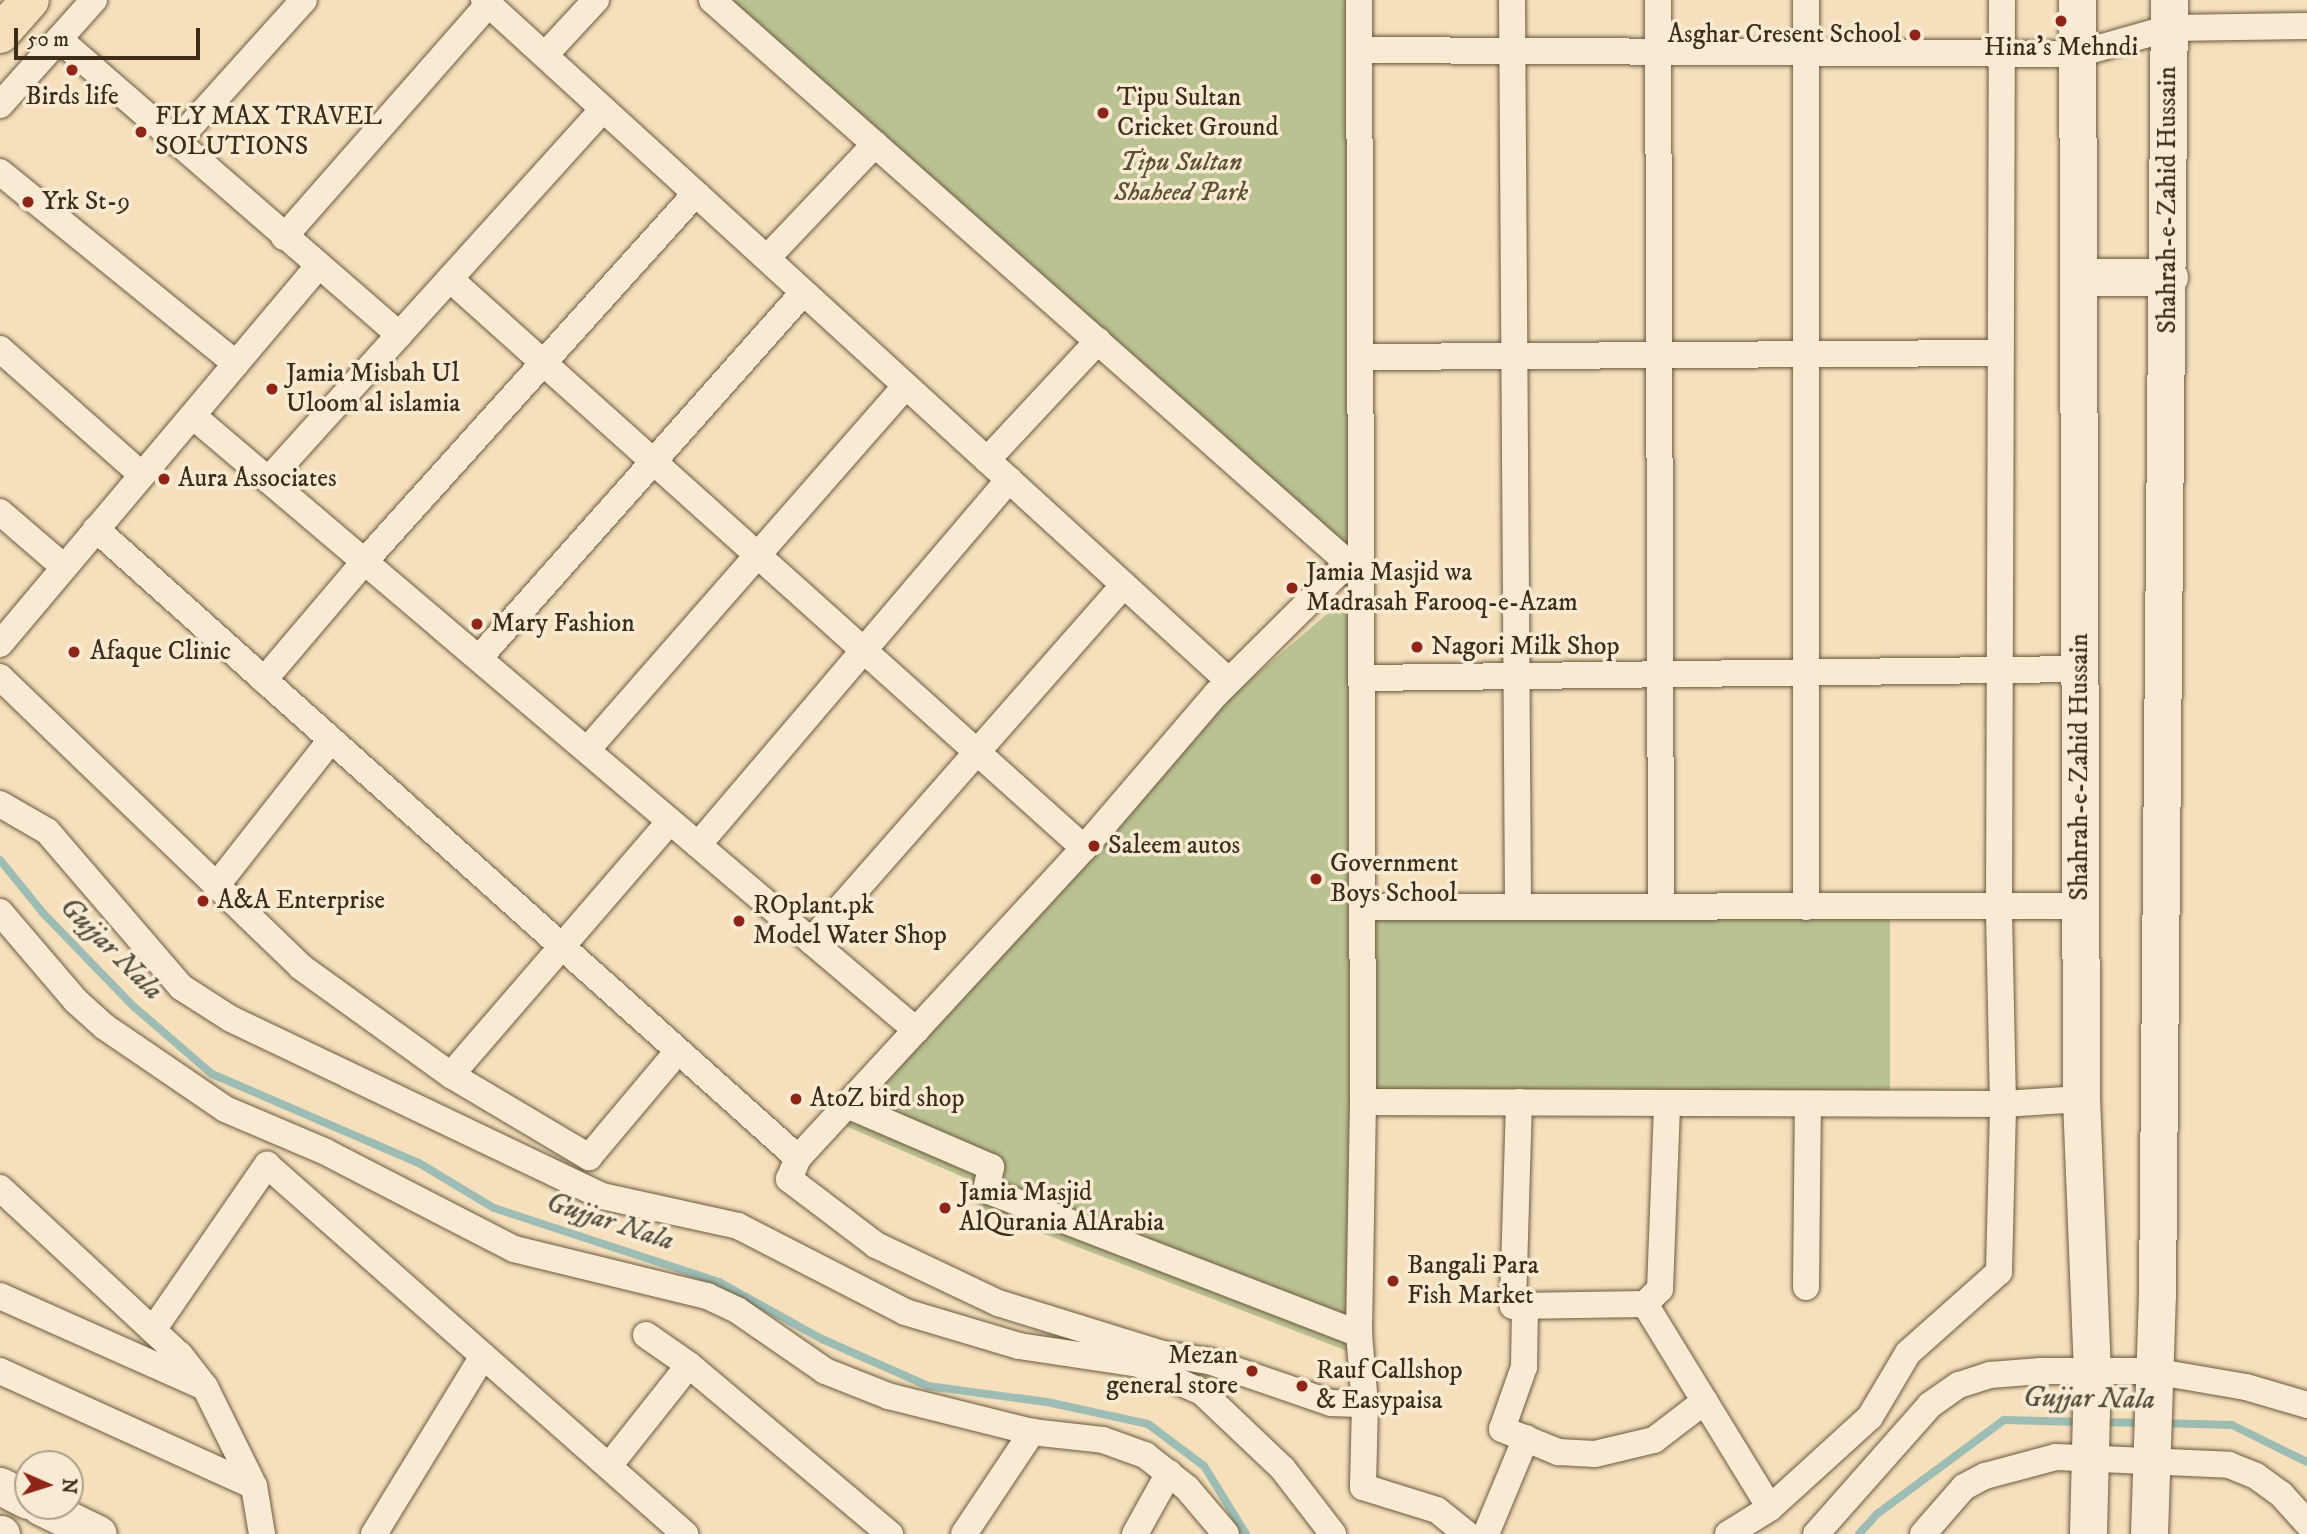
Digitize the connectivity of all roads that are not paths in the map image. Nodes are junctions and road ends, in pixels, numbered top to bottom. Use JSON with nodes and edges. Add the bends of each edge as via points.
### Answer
{"nodes":[{"id":1,"x":30,"y":0,"type":"edge"},
{"id":2,"x":94,"y":0,"type":"edge"},
{"id":3,"x":304,"y":0,"type":"edge"},
{"id":4,"x":596,"y":0,"type":"edge"},
{"id":5,"x":1359,"y":0,"type":"edge"},
{"id":6,"x":1512,"y":0,"type":"edge"},
{"id":7,"x":1658,"y":0,"type":"edge"},
{"id":8,"x":1806,"y":0,"type":"edge"},
{"id":9,"x":2002,"y":0,"type":"edge"},
{"id":10,"x":2077,"y":0,"type":"edge"},
{"id":11,"x":486,"y":2,"type":"edge"},
{"id":12,"x":724,"y":4,"type":"edge"},
{"id":13,"x":2169,"y":14,"type":"edge"},
{"id":14,"x":2307,"y":26,"type":"edge"},
{"id":15,"x":0,"y":34,"type":"edge"},
{"id":16,"x":60,"y":39,"type":"junction"},
{"id":17,"x":1360,"y":50,"type":"junction"},
{"id":18,"x":1512,"y":51,"type":"junction"},
{"id":19,"x":1658,"y":52,"type":"junction"},
{"id":20,"x":1806,"y":52,"type":"junction"},
{"id":21,"x":2001,"y":53,"type":"junction"},
{"id":22,"x":2077,"y":54,"type":"junction"},
{"id":23,"x":545,"y":55,"type":"junction"},
{"id":24,"x":0,"y":105,"type":"edge"},
{"id":25,"x":603,"y":109,"type":"junction"},
{"id":26,"x":176,"y":142,"type":"junction"},
{"id":27,"x":874,"y":144,"type":"junction"},
{"id":28,"x":0,"y":172,"type":"edge"},
{"id":29,"x":696,"y":193,"type":"junction"},
{"id":30,"x":284,"y":237,"type":"junction"},
{"id":31,"x":767,"y":258,"type":"junction"},
{"id":32,"x":318,"y":267,"type":"junction"},
{"id":33,"x":2078,"y":277,"type":"junction"},
{"id":34,"x":2169,"y":277,"type":"junction"},
{"id":35,"x":450,"y":279,"type":"junction"},
{"id":36,"x":804,"y":292,"type":"junction"},
{"id":37,"x":399,"y":335,"type":"junction"},
{"id":38,"x":1098,"y":341,"type":"junction"},
{"id":39,"x":0,"y":349,"type":"edge"},
{"id":40,"x":2000,"y":353,"type":"junction"},
{"id":41,"x":1806,"y":354,"type":"junction"},
{"id":42,"x":1514,"y":355,"type":"junction"},
{"id":43,"x":1659,"y":355,"type":"junction"},
{"id":44,"x":1362,"y":357,"type":"junction"},
{"id":45,"x":543,"y":363,"type":"junction"},
{"id":46,"x":236,"y":364,"type":"junction"},
{"id":47,"x":906,"y":386,"type":"junction"},
{"id":48,"x":192,"y":416,"type":"junction"},
{"id":49,"x":987,"y":460,"type":"junction"},
{"id":50,"x":653,"y":462,"type":"junction"},
{"id":51,"x":142,"y":475,"type":"junction"},
{"id":52,"x":268,"y":480,"type":"junction"},
{"id":53,"x":1009,"y":480,"type":"junction"},
{"id":54,"x":0,"y":512,"type":"edge"},
{"id":55,"x":96,"y":529,"type":"junction"},
{"id":56,"x":758,"y":556,"type":"junction"},
{"id":57,"x":364,"y":562,"type":"junction"},
{"id":58,"x":64,"y":567,"type":"junction"},
{"id":59,"x":1356,"y":567,"type":"junction"},
{"id":60,"x":1125,"y":585,"type":"junction"},
{"id":61,"x":0,"y":644,"type":"edge"},
{"id":62,"x":864,"y":650,"type":"junction"},
{"id":63,"x":479,"y":659,"type":"junction"},
{"id":64,"x":2079,"y":669,"type":"junction"},
{"id":65,"x":2000,"y":671,"type":"junction"},
{"id":66,"x":1806,"y":673,"type":"junction"},
{"id":67,"x":1660,"y":675,"type":"junction"},
{"id":68,"x":0,"y":677,"type":"edge"},
{"id":69,"x":1516,"y":677,"type":"junction"},
{"id":70,"x":1364,"y":678,"type":"junction"},
{"id":71,"x":264,"y":680,"type":"junction"},
{"id":72,"x":1229,"y":681,"type":"junction"},
{"id":73,"x":331,"y":740,"type":"junction"},
{"id":74,"x":587,"y":750,"type":"junction"},
{"id":75,"x":977,"y":752,"type":"junction"},
{"id":76,"x":0,"y":804,"type":"edge"},
{"id":77,"x":670,"y":821,"type":"junction"},
{"id":78,"x":698,"y":845,"type":"junction"},
{"id":79,"x":1084,"y":848,"type":"junction"},
{"id":80,"x":216,"y":886,"type":"junction"},
{"id":81,"x":1999,"y":906,"type":"junction"},
{"id":82,"x":2082,"y":906,"type":"junction"},
{"id":83,"x":1363,"y":907,"type":"junction"},
{"id":84,"x":1518,"y":907,"type":"junction"},
{"id":85,"x":1661,"y":907,"type":"junction"},
{"id":86,"x":1806,"y":907,"type":"junction"},
{"id":87,"x":0,"y":912,"type":"edge"},
{"id":88,"x":811,"y":941,"type":"junction"},
{"id":89,"x":563,"y":948,"type":"junction"},
{"id":90,"x":916,"y":1030,"type":"junction"},
{"id":91,"x":678,"y":1051,"type":"junction"},
{"id":92,"x":451,"y":1075,"type":"junction"},
{"id":93,"x":2081,"y":1099,"type":"junction"},
{"id":94,"x":1363,"y":1102,"type":"junction"},
{"id":95,"x":1519,"y":1102,"type":"junction"},
{"id":96,"x":1667,"y":1103,"type":"junction"},
{"id":97,"x":1808,"y":1104,"type":"junction"},
{"id":98,"x":2003,"y":1104,"type":"junction"},
{"id":99,"x":847,"y":1105,"type":"junction"},
{"id":100,"x":798,"y":1158,"type":"junction"},
{"id":101,"x":0,"y":1188,"type":"edge"},
{"id":102,"x":1806,"y":1287,"type":"dead end"},
{"id":103,"x":0,"y":1296,"type":"edge"},
{"id":104,"x":1646,"y":1304,"type":"junction"},
{"id":105,"x":1525,"y":1306,"type":"junction"},
{"id":106,"x":153,"y":1330,"type":"junction"},
{"id":107,"x":1359,"y":1334,"type":"junction"},
{"id":108,"x":646,"y":1335,"type":"dead end"},
{"id":109,"x":483,"y":1356,"type":"junction"},
{"id":110,"x":690,"y":1365,"type":"junction"},
{"id":111,"x":0,"y":1371,"type":"edge"},
{"id":112,"x":2153,"y":1377,"type":"junction"},
{"id":113,"x":2091,"y":1379,"type":"junction"},
{"id":114,"x":205,"y":1387,"type":"junction"},
{"id":115,"x":1705,"y":1401,"type":"junction"},
{"id":116,"x":1365,"y":1404,"type":"junction"},
{"id":117,"x":2307,"y":1405,"type":"edge"},
{"id":118,"x":1032,"y":1432,"type":"junction"},
{"id":119,"x":1527,"y":1438,"type":"junction"},
{"id":120,"x":2089,"y":1448,"type":"junction"},
{"id":121,"x":2151,"y":1449,"type":"junction"},
{"id":122,"x":609,"y":1466,"type":"junction"},
{"id":123,"x":1169,"y":1473,"type":"junction"},
{"id":124,"x":254,"y":1486,"type":"junction"},
{"id":125,"x":1769,"y":1508,"type":"junction"},
{"id":126,"x":69,"y":1520,"type":"edge"},
{"id":127,"x":2307,"y":1523,"type":"edge"},
{"id":128,"x":678,"y":1532,"type":"edge"},
{"id":129,"x":98,"y":1534,"type":"edge"},
{"id":130,"x":262,"y":1534,"type":"edge"},
{"id":131,"x":374,"y":1534,"type":"edge"},
{"id":132,"x":890,"y":1534,"type":"edge"},
{"id":133,"x":964,"y":1534,"type":"edge"},
{"id":134,"x":1135,"y":1534,"type":"edge"},
{"id":135,"x":1226,"y":1534,"type":"edge"},
{"id":136,"x":1333,"y":1534,"type":"edge"},
{"id":137,"x":1467,"y":1534,"type":"edge"},
{"id":138,"x":1486,"y":1534,"type":"edge"},
{"id":139,"x":1728,"y":1534,"type":"edge"},
{"id":140,"x":1816,"y":1534,"type":"edge"},
{"id":141,"x":1923,"y":1534,"type":"edge"},
{"id":142,"x":2088,"y":1534,"type":"edge"},
{"id":143,"x":2149,"y":1534,"type":"edge"}],
"edges":[{"from":1,"to":15,"type":"main road"},
{"from":2,"to":16,"type":"street"},
{"from":3,"to":26,"type":"street"},
{"from":4,"to":23,"type":"street"},
{"from":5,"to":17,"type":"street"},
{"from":6,"to":18,"type":"street"},
{"from":7,"to":19,"type":"street"},
{"from":8,"to":20,"type":"street"},
{"from":9,"to":21,"type":"street"},
{"from":10,"to":22,"type":"main road","name":"Shahrah-e-Zahid Hussain"},
{"from":11,"to":23,"type":"street"},
{"from":11,"to":30,"type":"street"},
{"from":12,"to":27,"type":"street"},
{"from":13,"to":14,"type":"street"},
{"from":13,"to":22,"type":"street"},
{"from":13,"to":34,"type":"main road","name":"Shahrah-e-Zahid Hussain"},
{"from":16,"to":24,"type":"street"},
{"from":16,"to":26,"type":"street"},
{"from":17,"to":18,"type":"street"},
{"from":17,"to":44,"type":"street"},
{"from":18,"to":19,"type":"street"},
{"from":18,"to":42,"type":"street"},
{"from":19,"to":20,"type":"street"},
{"from":19,"to":43,"type":"street"},
{"from":20,"to":21,"type":"street"},
{"from":20,"to":41,"type":"street"},
{"from":21,"to":22,"type":"street"},
{"from":21,"to":40,"type":"street"},
{"from":22,"to":33,"type":"main road","name":"Shahrah-e-Zahid Hussain"},
{"from":23,"to":25,"type":"street"},
{"from":25,"to":29,"type":"street"},
{"from":25,"to":35,"type":"street"},
{"from":26,"to":30,"type":"street"},
{"from":27,"to":31,"type":"street"},
{"from":27,"to":38,"type":"street"},
{"from":28,"to":46,"type":"street"},
{"from":29,"to":31,"type":"street"},
{"from":29,"to":45,"type":"street"},
{"from":30,"to":32,"type":"street"},
{"from":31,"to":36,"type":"street"},
{"from":32,"to":37,"type":"street"},
{"from":32,"to":46,"type":"street"},
{"from":33,"to":34,"type":"main road"},
{"from":33,"to":64,"type":"main road","name":"Shahrah-e-Zahid Hussain"},
{"from":34,"to":112,"type":"main road","name":"Shahrah-e-Zahid Hussain"},
{"from":35,"to":37,"type":"street"},
{"from":35,"to":45,"type":"street"},
{"from":36,"to":47,"type":"street"},
{"from":36,"to":50,"type":"street"},
{"from":37,"to":52,"type":"street"},
{"from":38,"to":49,"type":"street"},
{"from":38,"to":59,"type":"street"},
{"from":39,"to":51,"type":"street"},
{"from":40,"to":41,"type":"street"},
{"from":40,"to":65,"type":"street"},
{"from":41,"to":43,"type":"street"},
{"from":41,"to":66,"type":"street"},
{"from":42,"to":43,"type":"street"},
{"from":42,"to":44,"type":"street"},
{"from":42,"to":69,"type":"street"},
{"from":43,"to":67,"type":"street"},
{"from":44,"to":59,"type":"street"},
{"from":45,"to":50,"type":"street"},
{"from":45,"to":57,"type":"street"},
{"from":46,"to":48,"type":"street"},
{"from":47,"to":49,"type":"street"},
{"from":47,"to":56,"type":"street"},
{"from":48,"to":51,"type":"street"},
{"from":48,"to":52,"type":"street"},
{"from":49,"to":53,"type":"street"},
{"from":50,"to":56,"type":"street"},
{"from":50,"to":63,"type":"street"},
{"from":51,"to":55,"type":"street"},
{"from":52,"to":57,"type":"street"},
{"from":53,"to":60,"type":"street"},
{"from":53,"to":62,"type":"street"},
{"from":54,"to":58,"type":"street"},
{"from":55,"to":58,"type":"street"},
{"from":55,"to":71,"type":"street"},
{"from":56,"to":62,"type":"street"},
{"from":56,"to":74,"type":"street"},
{"from":57,"to":63,"type":"street"},
{"from":57,"to":71,"type":"street"},
{"from":58,"to":61,"type":"street"},
{"from":59,"to":70,"type":"street"},
{"from":59,"to":72,"type":"street"},
{"from":60,"to":72,"type":"street"},
{"from":60,"to":75,"type":"street"},
{"from":62,"to":75,"type":"street"},
{"from":62,"to":78,"type":"street"},
{"from":63,"to":74,"type":"street"},
{"from":64,"to":65,"type":"street"},
{"from":64,"to":82,"type":"main road","name":"Shahrah-e-Zahid Hussain"},
{"from":65,"to":66,"type":"street"},
{"from":65,"to":81,"type":"street"},
{"from":66,"to":67,"type":"street"},
{"from":66,"to":86,"type":"street"},
{"from":67,"to":69,"type":"street"},
{"from":67,"to":85,"type":"street"},
{"from":68,"to":80,"type":"street"},
{"from":69,"to":70,"type":"street"},
{"from":69,"to":84,"type":"street"},
{"from":70,"to":83,"type":"street"},
{"from":71,"to":73,"type":"street"},
{"from":72,"to":79,"type":"street"},
{"from":73,"to":80,"type":"street"},
{"from":73,"to":89,"type":"street"},
{"from":74,"to":77,"type":"street"},
{"from":75,"to":79,"type":"street"},
{"from":75,"to":88,"type":"street"},
{"from":76,"to":136,"type":"street","via":[[47,831],[181,987],[231,1019],[602,1196],[738,1227],[905,1312],[1018,1346],[1139,1364],[1202,1392],[1283,1469]]},
{"from":77,"to":78,"type":"street"},
{"from":77,"to":89,"type":"street"},
{"from":78,"to":88,"type":"street"},
{"from":79,"to":90,"type":"street"},
{"from":80,"to":92,"type":"street","via":[[301,967]]},
{"from":81,"to":82,"type":"street"},
{"from":81,"to":86,"type":"street"},
{"from":81,"to":98,"type":"street"},
{"from":82,"to":93,"type":"main road","name":"Shahrah-e-Zahid Hussain"},
{"from":83,"to":84,"type":"street"},
{"from":83,"to":94,"type":"street"},
{"from":84,"to":85,"type":"street"},
{"from":85,"to":86,"type":"street"},
{"from":87,"to":118,"type":"street","via":[[76,1001],[105,1027],[225,1109],[324,1151],[514,1249],[708,1296],[737,1310],[825,1371],[888,1396]]},
{"from":88,"to":90,"type":"street"},
{"from":89,"to":91,"type":"street"},
{"from":89,"to":92,"type":"street"},
{"from":90,"to":99,"type":"street"},
{"from":91,"to":92,"type":"street","via":[[589,1157]]},
{"from":91,"to":100,"type":"street"},
{"from":93,"to":98,"type":"street"},
{"from":93,"to":113,"type":"main road","name":"Shahrah-e-Zahid Hussain"},
{"from":94,"to":95,"type":"street"},
{"from":94,"to":107,"type":"street"},
{"from":95,"to":96,"type":"street"},
{"from":95,"to":105,"type":"street","via":[[1513,1306]]},
{"from":96,"to":97,"type":"street"},
{"from":96,"to":104,"type":"street","via":[[1660,1289]]},
{"from":97,"to":98,"type":"street"},
{"from":97,"to":102,"type":"street"},
{"from":98,"to":125,"type":"street","via":[[1999,1272],[1908,1353],[1870,1417]]},
{"from":99,"to":100,"type":"street"},
{"from":99,"to":107,"type":"street","via":[[991,1167],[986,1190]]},
{"from":100,"to":116,"type":"street","via":[[789,1179],[876,1245],[999,1303],[1163,1354],[1209,1361],[1331,1403]]},
{"from":101,"to":106,"type":"street"},
{"from":103,"to":114,"type":"street"},
{"from":104,"to":105,"type":"street"},
{"from":104,"to":115,"type":"street"},
{"from":105,"to":119,"type":"street","via":[[1524,1367],[1502,1429]]},
{"from":106,"to":109,"type":"street","via":[[267,1165]]},
{"from":106,"to":114,"type":"street"},
{"from":107,"to":116,"type":"street"},
{"from":108,"to":110,"type":"street"},
{"from":109,"to":122,"type":"street"},
{"from":109,"to":131,"type":"street"},
{"from":110,"to":122,"type":"street"},
{"from":110,"to":132,"type":"street"},
{"from":111,"to":124,"type":"street"},
{"from":112,"to":113,"type":"street"},
{"from":112,"to":117,"type":"street","via":[[2246,1387]]},
{"from":112,"to":121,"type":"main road","name":"Shahrah-e-Zahid Hussain"},
{"from":113,"to":120,"type":"main road","name":"Shahrah-e-Zahid Hussain"},
{"from":113,"to":140,"type":"street","via":[[1990,1375],[1959,1385],[1930,1405]]},
{"from":114,"to":124,"type":"street"},
{"from":115,"to":119,"type":"street","via":[[1654,1440],[1595,1454],[1558,1452]]},
{"from":115,"to":125,"type":"street"},
{"from":116,"to":137,"type":"street","via":[[1363,1487],[1437,1510]]},
{"from":118,"to":123,"type":"street","via":[[1103,1440],[1145,1455]]},
{"from":118,"to":133,"type":"street"},
{"from":119,"to":138,"type":"street"},
{"from":120,"to":121,"type":"street"},
{"from":120,"to":141,"type":"street","via":[[1985,1476],[1964,1487]]},
{"from":120,"to":142,"type":"main road","name":"Shahrah-e-Zahid Hussain"},
{"from":121,"to":127,"type":"street","via":[[2229,1465],[2256,1476],[2281,1494]]},
{"from":121,"to":143,"type":"main road","name":"Shahrah-e-Zahid Hussain"},
{"from":122,"to":128,"type":"street"},
{"from":123,"to":134,"type":"street"},
{"from":123,"to":135,"type":"street"},
{"from":124,"to":130,"type":"street"},
{"from":125,"to":139,"type":"street"},
{"from":126,"to":129,"type":"main road"}]}
